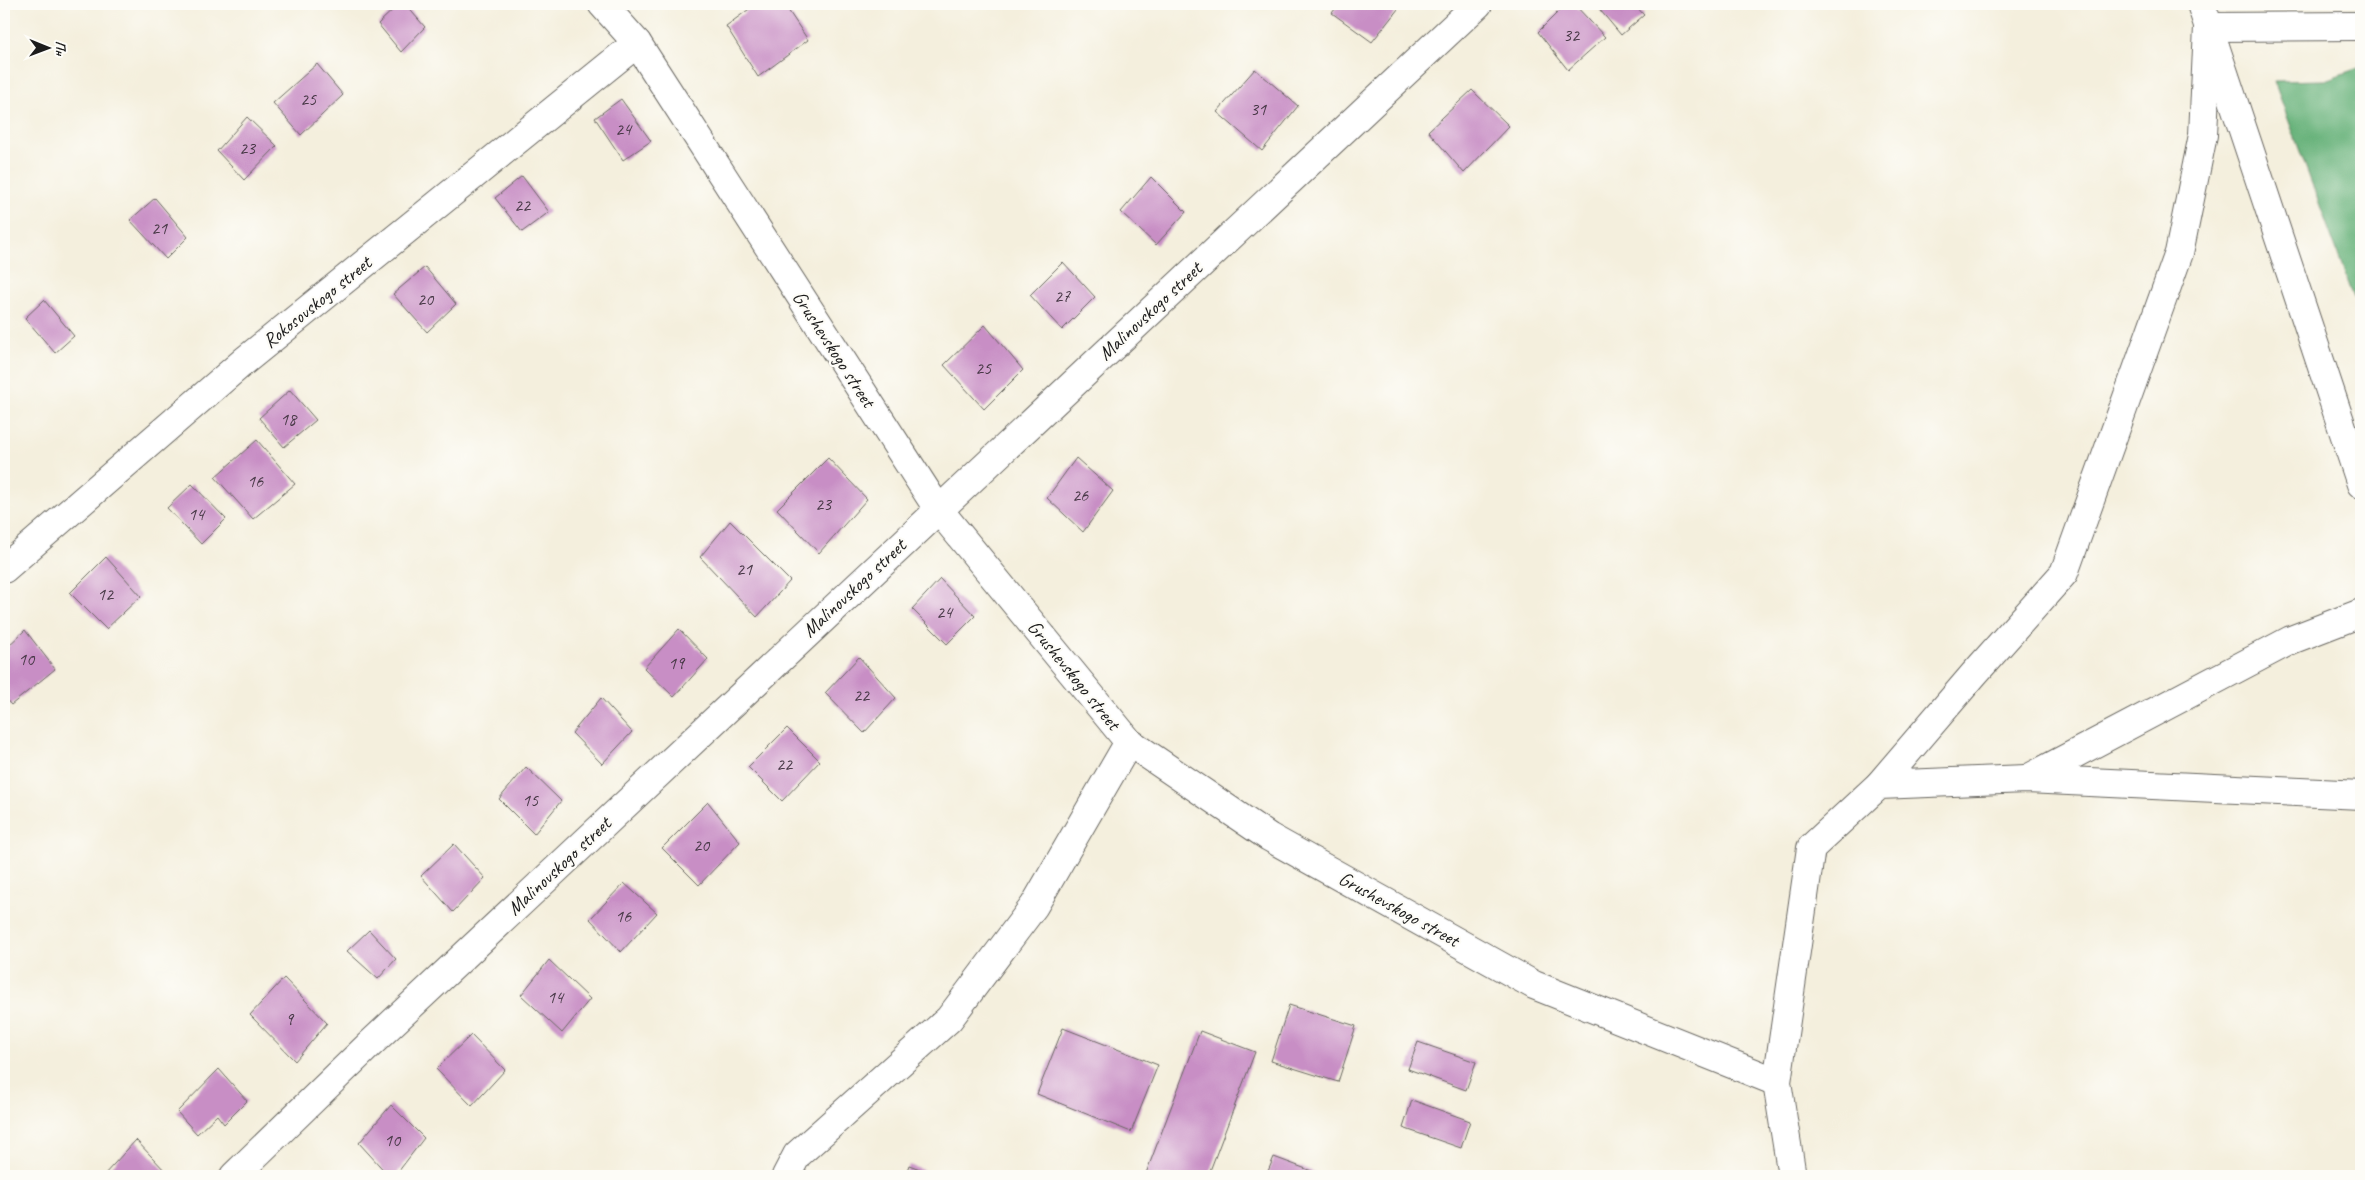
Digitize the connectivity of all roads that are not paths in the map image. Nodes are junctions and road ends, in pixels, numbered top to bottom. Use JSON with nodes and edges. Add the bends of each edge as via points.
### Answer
{"nodes":[{"id":1,"x":1478,"y":4,"type":"edge"},
{"id":2,"x":604,"y":5,"type":"edge"},
{"id":3,"x":2205,"y":16,"type":"edge"},
{"id":4,"x":2361,"y":26,"type":"edge"},
{"id":5,"x":637,"y":43,"type":"junction"},
{"id":6,"x":2361,"y":484,"type":"edge"},
{"id":7,"x":938,"y":510,"type":"junction"},
{"id":8,"x":4,"y":569,"type":"edge"},
{"id":9,"x":2361,"y":613,"type":"edge"},
{"id":10,"x":1129,"y":742,"type":"junction"},
{"id":11,"x":2026,"y":779,"type":"junction"},
{"id":12,"x":1879,"y":785,"type":"junction"},
{"id":13,"x":2361,"y":796,"type":"edge"},
{"id":14,"x":1777,"y":1082,"type":"junction"},
{"id":15,"x":234,"y":1176,"type":"edge"},
{"id":16,"x":786,"y":1176,"type":"edge"},
{"id":17,"x":1792,"y":1176,"type":"edge"}],
"edges":[{"from":1,"to":7,"type":"street","name":"Malinovskogo street"},
{"from":2,"to":5,"type":"street","name":"Grushevskogo street"},
{"from":3,"to":4,"type":"street"},
{"from":3,"to":6,"type":"street"},
{"from":3,"to":12,"type":"street","via":[[2203,135],[2179,253],[2064,573]]},
{"from":5,"to":7,"type":"street","name":"Grushevskogo street"},
{"from":5,"to":8,"type":"street","name":"Rokosovskogo street","via":[[243,362]]},
{"from":7,"to":10,"type":"street","name":"Grushevskogo street"},
{"from":7,"to":15,"type":"street","name":"Malinovskogo street"},
{"from":9,"to":11,"type":"street","via":[[2291,640]]},
{"from":10,"to":14,"type":"street","name":"Grushevskogo street","via":[[1269,837],[1534,985]]},
{"from":10,"to":16,"type":"street","via":[[1034,906],[949,1019],[797,1155]]},
{"from":11,"to":12,"type":"street"},
{"from":11,"to":13,"type":"street"},
{"from":12,"to":14,"type":"street","via":[[1811,848]]},
{"from":14,"to":17,"type":"street"}]}
